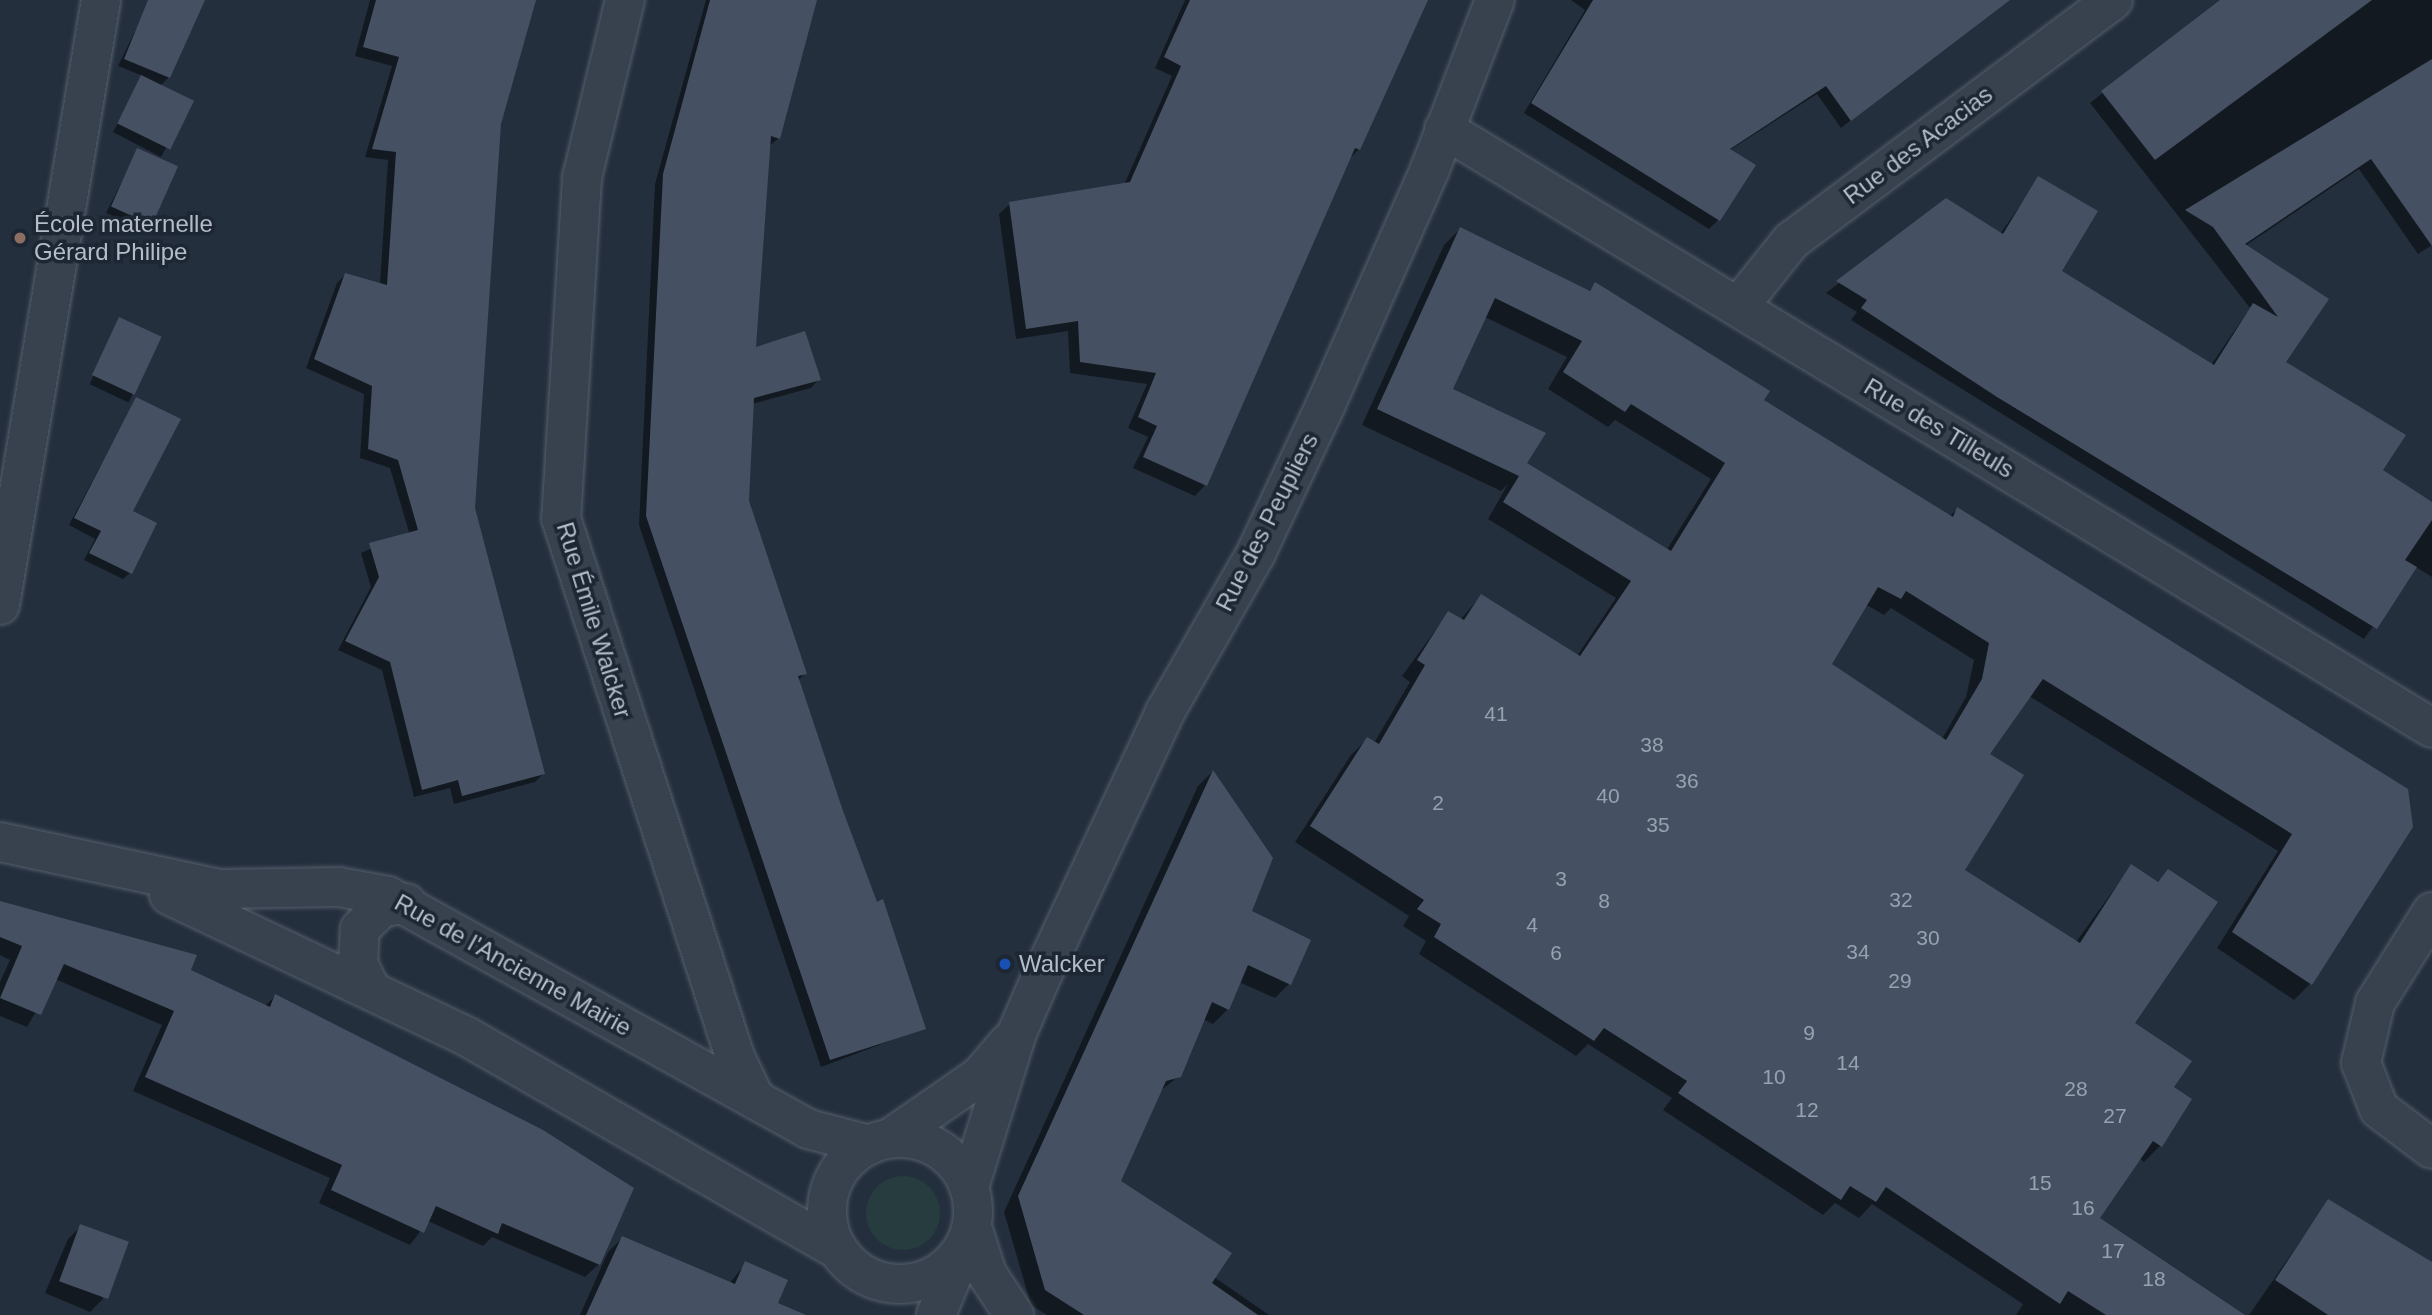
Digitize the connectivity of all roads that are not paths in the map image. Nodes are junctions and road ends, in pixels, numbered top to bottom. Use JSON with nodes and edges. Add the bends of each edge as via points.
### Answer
{"nodes":[{"id":1,"x":102,"y":0,"type":"edge"},
{"id":2,"x":625,"y":0,"type":"edge"},
{"id":3,"x":1495,"y":0,"type":"edge"},
{"id":4,"x":2113,"y":0,"type":"edge"},
{"id":5,"x":1444,"y":129,"type":"junction"},
{"id":6,"x":1740,"y":306,"type":"junction"},
{"id":7,"x":0,"y":606,"type":"edge"},
{"id":8,"x":2432,"y":728,"type":"edge"},
{"id":9,"x":0,"y":842,"type":"edge"},
{"id":10,"x":92,"y":864,"type":"junction"},
{"id":11,"x":407,"y":903,"type":"junction"},
{"id":12,"x":2432,"y":912,"type":"edge"},
{"id":13,"x":369,"y":986,"type":"junction"},
{"id":14,"x":1017,"y":1033,"type":"junction"},
{"id":15,"x":755,"y":1099,"type":"junction"},
{"id":16,"x":879,"y":1142,"type":"junction"},
{"id":17,"x":2432,"y":1149,"type":"edge"},
{"id":18,"x":969,"y":1186,"type":"junction"},
{"id":19,"x":968,"y":1236,"type":"junction"},
{"id":20,"x":838,"y":1250,"type":"junction"},
{"id":21,"x":878,"y":1280,"type":"junction"},
{"id":22,"x":934,"y":1315,"type":"edge"},
{"id":23,"x":1014,"y":1315,"type":"edge"}],
"edges":[{"from":1,"to":7,"type":"street"},
{"from":2,"to":15,"type":"street","name":"Rue Émile Walcker","via":[[582,178],[561,518],[735,1057]]},
{"from":3,"to":5,"type":"street","name":"Rue des Peupliers"},
{"from":4,"to":6,"type":"street","name":"Rue des Acacias","via":[[1791,241]]},
{"from":5,"to":6,"type":"street","name":"Rue des Tilleuls"},
{"from":5,"to":14,"type":"street","name":"Rue des Peupliers","via":[[1256,553],[1165,712]]},
{"from":6,"to":8,"type":"street","name":"Rue des Tilleuls"},
{"from":9,"to":10,"type":"street","name":"Rue de l'Ancienne Mairie"},
{"from":10,"to":11,"type":"street","name":"Rue de l'Ancienne Mairie","via":[[220,889],[356,888]]},
{"from":10,"to":13,"type":"street","name":"Rue de l'Ancienne Mairie"},
{"from":11,"to":13,"type":"street","via":[[381,908],[360,929],[358,964]]},
{"from":11,"to":15,"type":"street","name":"Rue de l'Ancienne Mairie"},
{"from":12,"to":17,"type":"street","via":[[2375,1003],[2361,1063],[2379,1109]]},
{"from":13,"to":20,"type":"street","name":"Rue de l'Ancienne Mairie"},
{"from":14,"to":16,"type":"street","name":"Rue des Peupliers","via":[[980,1076]]},
{"from":14,"to":18,"type":"street","name":"Rue des Peupliers"},
{"from":15,"to":16,"type":"street","name":"Rue de l'Ancienne Mairie","via":[[808,1129]]},
{"from":16,"to":18,"type":"street","via":[[937,1148]]},
{"from":16,"to":20,"type":"street","via":[[839,1172],[828,1201]]},
{"from":18,"to":19,"type":"street"},
{"from":19,"to":21,"type":"street","via":[[928,1279]]},
{"from":19,"to":22,"type":"street"},
{"from":19,"to":23,"type":"street","via":[[986,1274]]},
{"from":20,"to":21,"type":"street"},
{"from":21,"to":22,"type":"street"}]}
